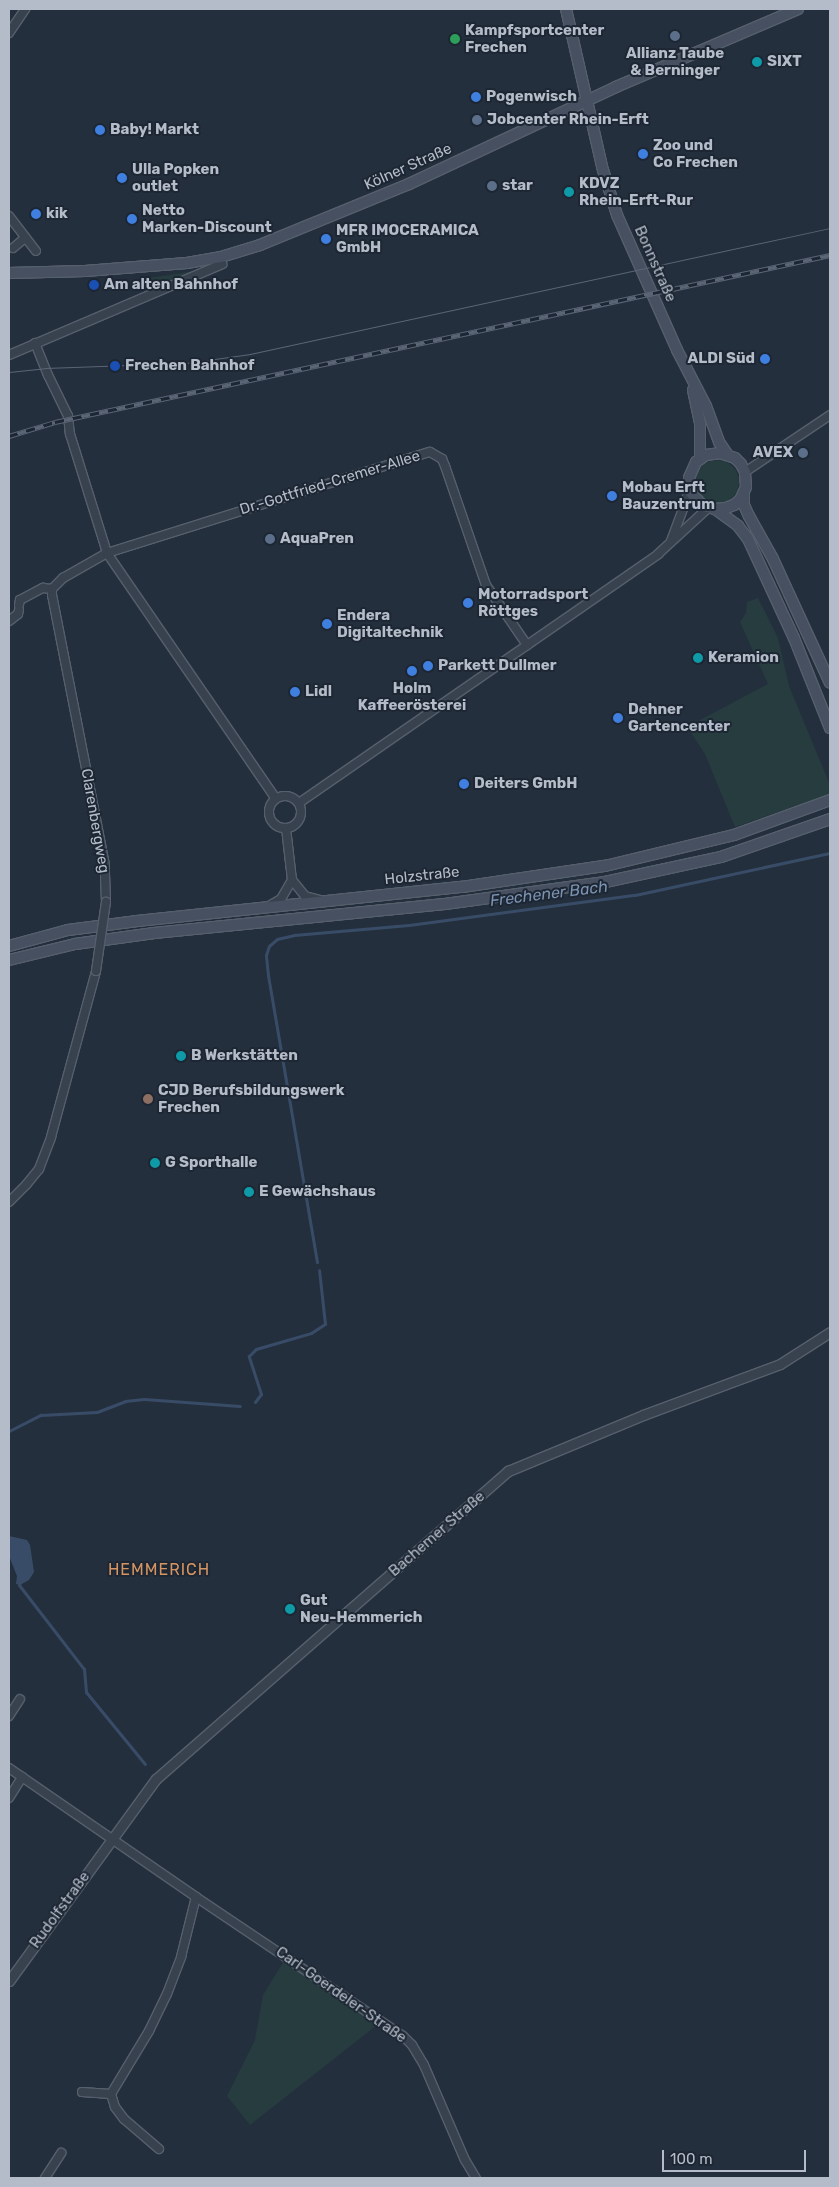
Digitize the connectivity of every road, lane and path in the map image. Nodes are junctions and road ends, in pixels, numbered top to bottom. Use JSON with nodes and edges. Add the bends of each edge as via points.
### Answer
{"nodes":[{"id":1,"x":25,"y":9,"type":"edge"},
{"id":2,"x":566,"y":9,"type":"edge"},
{"id":3,"x":798,"y":9,"type":"edge"},
{"id":4,"x":9,"y":33,"type":"edge"},
{"id":5,"x":587,"y":101,"type":"junction"},
{"id":6,"x":9,"y":216,"type":"edge"},
{"id":7,"x":25,"y":238,"type":"junction"},
{"id":8,"x":13,"y":248,"type":"dead end"},
{"id":9,"x":36,"y":251,"type":"dead end"},
{"id":10,"x":222,"y":264,"type":"dead end"},
{"id":11,"x":9,"y":273,"type":"edge"},
{"id":12,"x":36,"y":343,"type":"junction"},
{"id":13,"x":9,"y":354,"type":"edge"},
{"id":14,"x":692,"y":382,"type":"junction"},
{"id":15,"x":830,"y":415,"type":"edge"},
{"id":16,"x":727,"y":454,"type":"junction"},
{"id":17,"x":700,"y":459,"type":"junction"},
{"id":18,"x":745,"y":472,"type":"junction"},
{"id":19,"x":689,"y":484,"type":"junction"},
{"id":20,"x":744,"y":493,"type":"junction"},
{"id":21,"x":711,"y":509,"type":"junction"},
{"id":22,"x":670,"y":543,"type":"junction"},
{"id":23,"x":106,"y":553,"type":"junction"},
{"id":24,"x":52,"y":589,"type":"junction"},
{"id":25,"x":9,"y":621,"type":"edge"},
{"id":26,"x":527,"y":645,"type":"junction"},
{"id":27,"x":830,"y":683,"type":"edge"},
{"id":28,"x":830,"y":728,"type":"edge"},
{"id":29,"x":276,"y":799,"type":"junction"},
{"id":30,"x":830,"y":800,"type":"edge"},
{"id":31,"x":299,"y":803,"type":"junction"},
{"id":32,"x":830,"y":819,"type":"edge"},
{"id":33,"x":286,"y":828,"type":"junction"},
{"id":34,"x":292,"y":880,"type":"junction"},
{"id":35,"x":324,"y":901,"type":"junction"},
{"id":36,"x":267,"y":907,"type":"junction"},
{"id":37,"x":9,"y":946,"type":"edge"},
{"id":38,"x":9,"y":960,"type":"edge"},
{"id":39,"x":9,"y":1202,"type":"edge"},
{"id":40,"x":830,"y":1332,"type":"edge"},
{"id":41,"x":20,"y":1699,"type":"dead end"},
{"id":42,"x":9,"y":1716,"type":"edge"},
{"id":43,"x":9,"y":1768,"type":"edge"},
{"id":44,"x":22,"y":1777,"type":"junction"},
{"id":45,"x":9,"y":1798,"type":"edge"},
{"id":46,"x":112,"y":1838,"type":"junction"},
{"id":47,"x":196,"y":1897,"type":"junction"},
{"id":48,"x":9,"y":1981,"type":"edge"},
{"id":49,"x":82,"y":2092,"type":"dead end"},
{"id":50,"x":111,"y":2094,"type":"junction"},
{"id":51,"x":159,"y":2149,"type":"dead end"},
{"id":52,"x":61,"y":2154,"type":"dead end"},
{"id":53,"x":45,"y":2178,"type":"edge"},
{"id":54,"x":476,"y":2178,"type":"edge"}],
"edges":[{"from":1,"to":4,"type":"street"},
{"from":2,"to":5,"type":"main road","name":"Bonnstraße"},
{"from":3,"to":5,"type":"main road","name":"Kölner Straße"},
{"from":5,"to":11,"type":"main road","name":"Kölner Straße","via":[[409,184],[260,245],[221,257],[135,268]]},
{"from":5,"to":14,"type":"main road","name":"Bonnstraße","via":[[617,215]]},
{"from":6,"to":7,"type":"street"},
{"from":7,"to":8,"type":"street"},
{"from":7,"to":9,"type":"street"},
{"from":10,"to":12,"type":"street"},
{"from":12,"to":13,"type":"street"},
{"from":12,"to":23,"type":"street","via":[[68,416],[70,434]]},
{"from":14,"to":16,"type":"main road","name":"Bonnstraße"},
{"from":14,"to":17,"type":"main road","name":"Bonnstraße","via":[[700,424]]},
{"from":15,"to":18,"type":"street"},
{"from":16,"to":17,"type":"main road","via":[[713,453]]},
{"from":16,"to":18,"type":"main road","via":[[741,464]]},
{"from":17,"to":19,"type":"main road","via":[[692,469]]},
{"from":18,"to":20,"type":"main road"},
{"from":19,"to":21,"type":"main road","via":[[696,500]]},
{"from":19,"to":22,"type":"street"},
{"from":20,"to":21,"type":"main road","via":[[734,505]]},
{"from":20,"to":27,"type":"main road","via":[[744,505],[773,559]]},
{"from":21,"to":22,"type":"street"},
{"from":21,"to":28,"type":"main road","via":[[738,526],[748,539],[794,638]]},
{"from":22,"to":26,"type":"street"},
{"from":23,"to":24,"type":"street","name":"Dr.-Gottfried-Cremer-Allee","via":[[63,578]]},
{"from":23,"to":26,"type":"street","name":"Dr.-Gottfried-Cremer-Allee","via":[[430,452],[442,459],[445,466],[486,585]]},
{"from":23,"to":29,"type":"street"},
{"from":24,"to":25,"type":"street","via":[[43,588],[20,600],[18,614]]},
{"from":24,"to":39,"type":"street","name":"Clarenbergweg","bridge":true,"via":[[105,865],[106,902],[96,971],[51,1137],[39,1169]]},
{"from":26,"to":31,"type":"street"},
{"from":29,"to":31,"type":"street","via":[[291,797]]},
{"from":29,"to":33,"type":"street","via":[[270,808],[271,819],[278,827]]},
{"from":30,"to":35,"type":"main road","name":"Holzstraße","via":[[734,835],[605,866],[462,887]]},
{"from":31,"to":33,"type":"street","via":[[300,818],[294,826]]},
{"from":32,"to":38,"type":"main road","name":"Holzstraße","via":[[721,857],[604,882],[445,904],[154,933],[75,944]]},
{"from":33,"to":34,"type":"street"},
{"from":34,"to":35,"type":"street","via":[[305,896]]},
{"from":34,"to":36,"type":"street","via":[[281,898]]},
{"from":35,"to":36,"type":"main road","name":"Holzstraße"},
{"from":36,"to":37,"type":"main road","name":"Holzstraße","via":[[68,930]]},
{"from":40,"to":46,"type":"street","name":"Bachemer Straße","via":[[780,1364],[643,1415],[508,1471],[156,1779]]},
{"from":41,"to":42,"type":"street"},
{"from":43,"to":44,"type":"street","name":"Carl-Goerdeler-Straße"},
{"from":44,"to":45,"type":"street"},
{"from":44,"to":46,"type":"street","name":"Carl-Goerdeler-Straße"},
{"from":46,"to":47,"type":"street","name":"Carl-Goerdeler-Straße"},
{"from":46,"to":48,"type":"street","name":"Rudolfstraße"},
{"from":47,"to":50,"type":"street","via":[[181,1957],[167,1994]]},
{"from":47,"to":54,"type":"street","name":"Carl-Goerdeler-Straße","via":[[389,2026],[412,2045]]},
{"from":49,"to":50,"type":"street"},
{"from":50,"to":51,"type":"street","via":[[124,2119]]},
{"from":52,"to":53,"type":"street"}]}
